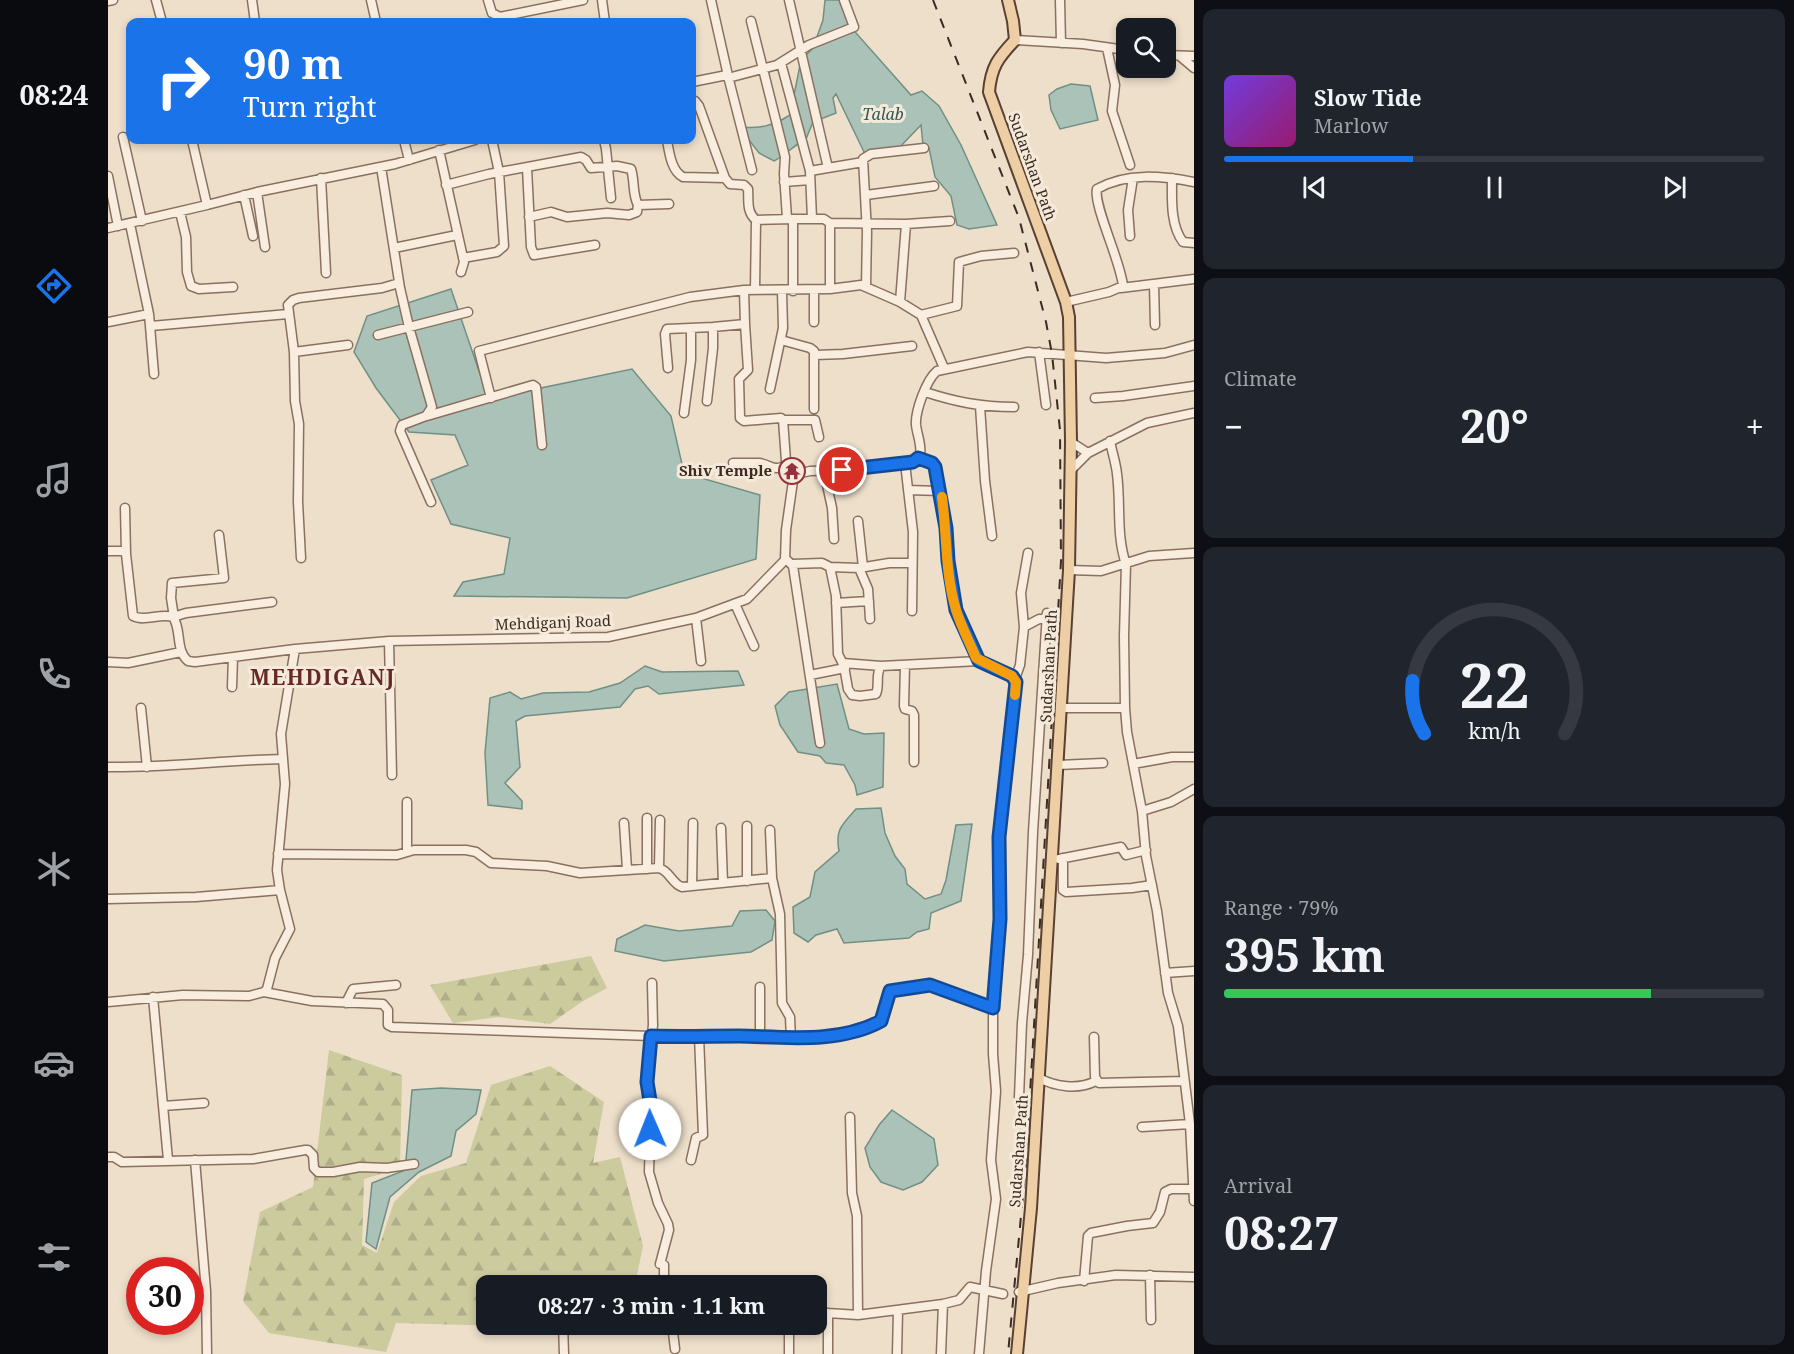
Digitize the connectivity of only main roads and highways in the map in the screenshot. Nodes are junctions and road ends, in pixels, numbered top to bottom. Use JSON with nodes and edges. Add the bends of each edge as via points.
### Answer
{"nodes":[{"id":1,"x":1008,"y":0,"type":"edge"},
{"id":2,"x":1017,"y":1354,"type":"edge"}],
"edges":[{"from":1,"to":2,"type":"main road","name":"Sudarshan Path","via":[[1014,40],[999,56],[990,92],[1066,302],[1071,442],[1058,859],[1051,878]]}]}
